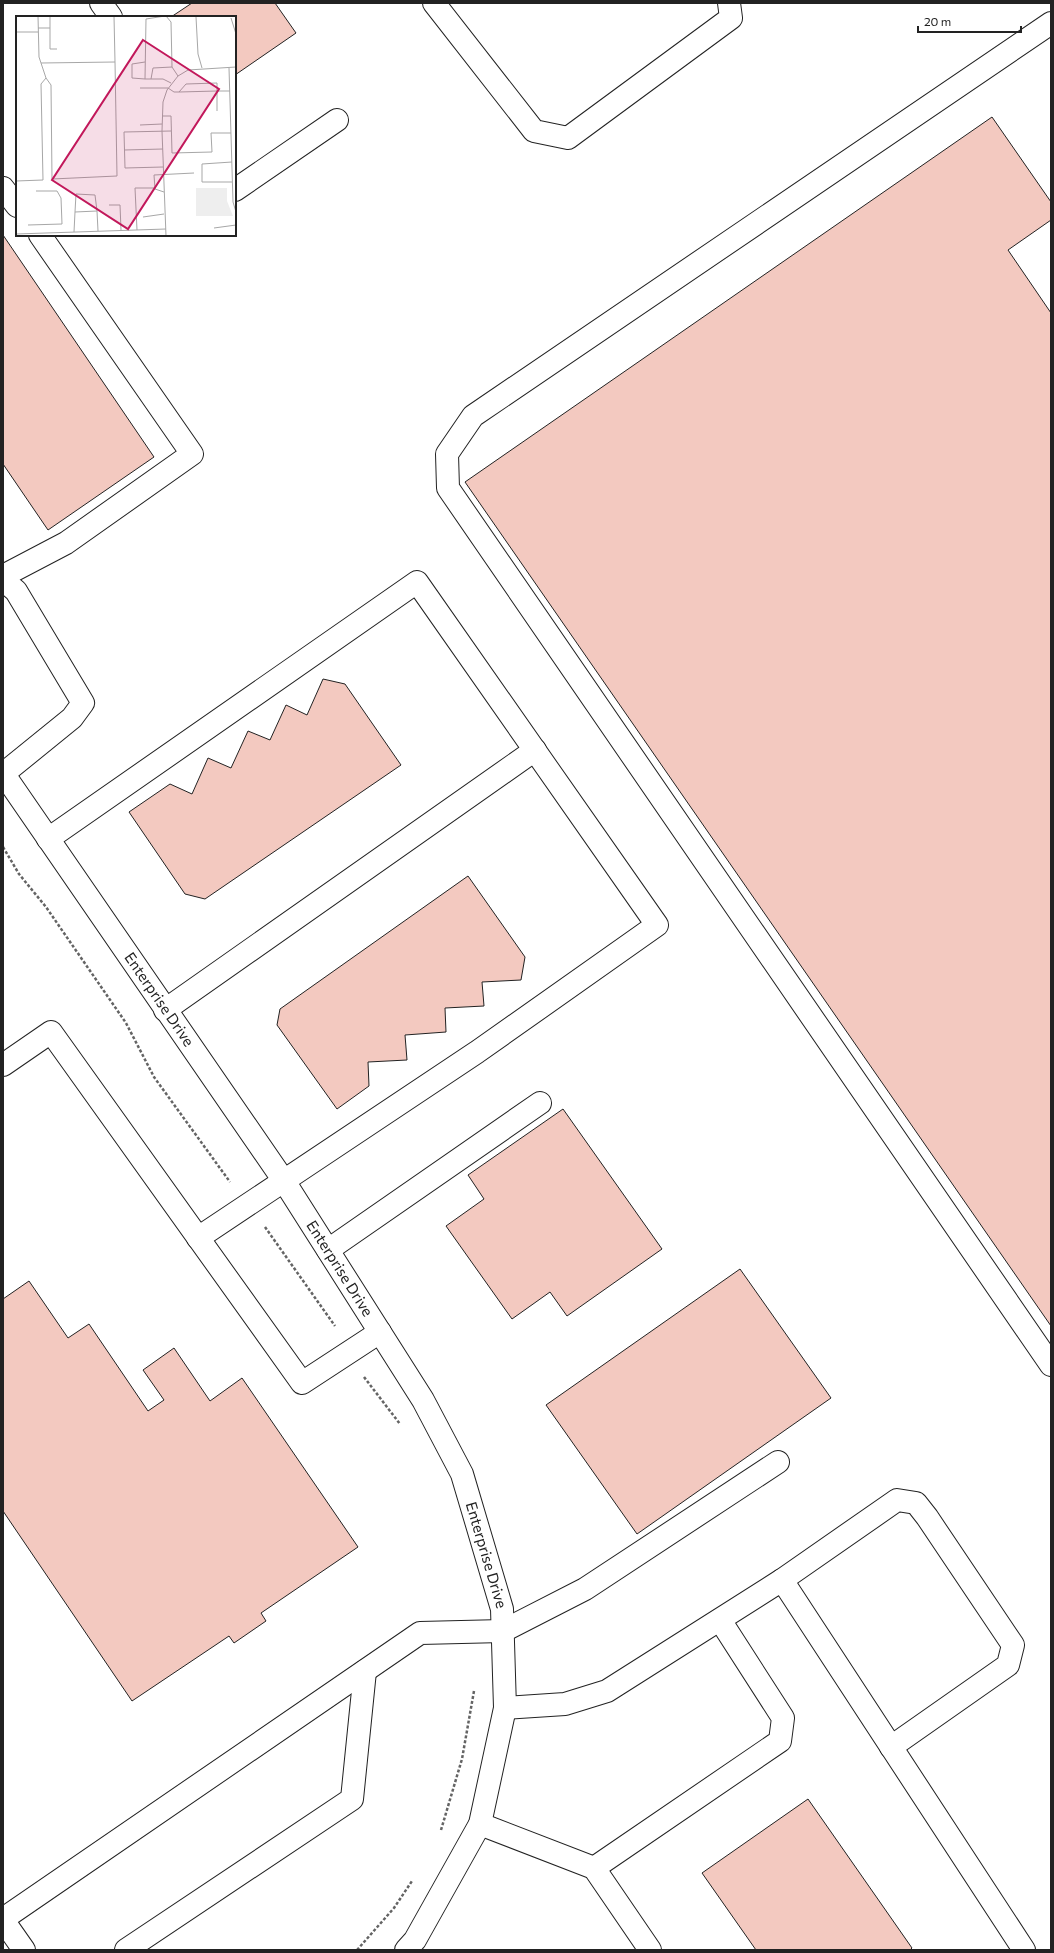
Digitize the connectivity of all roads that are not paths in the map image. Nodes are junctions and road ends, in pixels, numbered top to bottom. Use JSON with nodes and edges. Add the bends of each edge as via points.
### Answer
{"nodes":[{"id":1,"x":101,"y":3,"type":"edge"},
{"id":2,"x":434,"y":3,"type":"edge"},
{"id":3,"x":729,"y":3,"type":"edge"},
{"id":4,"x":110,"y":16,"type":"edge"},
{"id":5,"x":1051,"y":23,"type":"edge"},
{"id":6,"x":337,"y":120,"type":"dead end"},
{"id":7,"x":3,"y":188,"type":"edge"},
{"id":8,"x":236,"y":189,"type":"edge"},
{"id":9,"x":16,"y":205,"type":"edge"},
{"id":10,"x":41,"y":236,"type":"edge"},
{"id":11,"x":7,"y":582,"type":"edge"},
{"id":12,"x":535,"y":750,"type":"junction"},
{"id":13,"x":3,"y":773,"type":"edge"},
{"id":14,"x":48,"y":839,"type":"junction"},
{"id":15,"x":165,"y":1010,"type":"junction"},
{"id":16,"x":3,"y":1065,"type":"edge"},
{"id":17,"x":540,"y":1103,"type":"dead end"},
{"id":18,"x":284,"y":1181,"type":"junction"},
{"id":19,"x":198,"y":1238,"type":"junction"},
{"id":20,"x":328,"y":1250,"type":"junction"},
{"id":21,"x":380,"y":1332,"type":"junction"},
{"id":22,"x":1051,"y":1365,"type":"edge"},
{"id":23,"x":778,"y":1462,"type":"dead end"},
{"id":24,"x":782,"y":1580,"type":"junction"},
{"id":25,"x":720,"y":1620,"type":"junction"},
{"id":26,"x":503,"y":1631,"type":"junction"},
{"id":27,"x":365,"y":1671,"type":"junction"},
{"id":28,"x":505,"y":1708,"type":"junction"},
{"id":29,"x":891,"y":1746,"type":"junction"},
{"id":30,"x":480,"y":1824,"type":"junction"},
{"id":31,"x":594,"y":1868,"type":"junction"},
{"id":32,"x":3,"y":1920,"type":"edge"},
{"id":33,"x":24,"y":1950,"type":"edge"},
{"id":34,"x":126,"y":1950,"type":"edge"},
{"id":35,"x":406,"y":1950,"type":"edge"},
{"id":36,"x":650,"y":1950,"type":"edge"},
{"id":37,"x":1024,"y":1950,"type":"edge"}],
"edges":[{"from":1,"to":4,"type":"street"},
{"from":2,"to":3,"type":"street","via":[[534,131],[568,138],[731,18]]},
{"from":5,"to":22,"type":"street","via":[[473,416],[448,454],[448,488]]},
{"from":6,"to":8,"type":"street"},
{"from":7,"to":9,"type":"street"},
{"from":10,"to":11,"type":"street","via":[[192,454]]},
{"from":11,"to":13,"type":"street","via":[[83,703],[72,718]]},
{"from":12,"to":14,"type":"street","via":[[417,582]]},
{"from":12,"to":15,"type":"street"},
{"from":12,"to":18,"type":"street","via":[[657,925],[477,1052]]},
{"from":13,"to":14,"type":"street","name":"Enterprise Drive"},
{"from":14,"to":15,"type":"street","name":"Enterprise Drive"},
{"from":15,"to":18,"type":"street","name":"Enterprise Drive"},
{"from":16,"to":19,"type":"street","via":[[51,1032]]},
{"from":17,"to":20,"type":"street"},
{"from":18,"to":19,"type":"street"},
{"from":18,"to":20,"type":"street","name":"Enterprise Drive"},
{"from":19,"to":21,"type":"street","via":[[302,1383]]},
{"from":20,"to":21,"type":"street","name":"Enterprise Drive"},
{"from":21,"to":26,"type":"street","name":"Enterprise Drive","via":[[423,1400],[462,1474],[502,1609]]},
{"from":23,"to":26,"type":"street","via":[[584,1589]]},
{"from":24,"to":25,"type":"street"},
{"from":24,"to":29,"type":"street"},
{"from":24,"to":29,"type":"street","via":[[897,1500],[916,1503],[1013,1645],[1008,1666]]},
{"from":25,"to":28,"type":"street","via":[[607,1691],[565,1704]]},
{"from":25,"to":31,"type":"street","via":[[783,1718],[780,1741]]},
{"from":26,"to":27,"type":"street","via":[[420,1633]]},
{"from":26,"to":28,"type":"street","name":"Enterprise Drive"},
{"from":27,"to":32,"type":"street"},
{"from":27,"to":34,"type":"street","via":[[352,1799]]},
{"from":28,"to":30,"type":"street","name":"Enterprise Drive"},
{"from":29,"to":37,"type":"street"},
{"from":30,"to":31,"type":"street"},
{"from":30,"to":35,"type":"street","name":"Enterprise Drive","via":[[415,1940]]},
{"from":31,"to":36,"type":"street"},
{"from":32,"to":33,"type":"street"}]}
